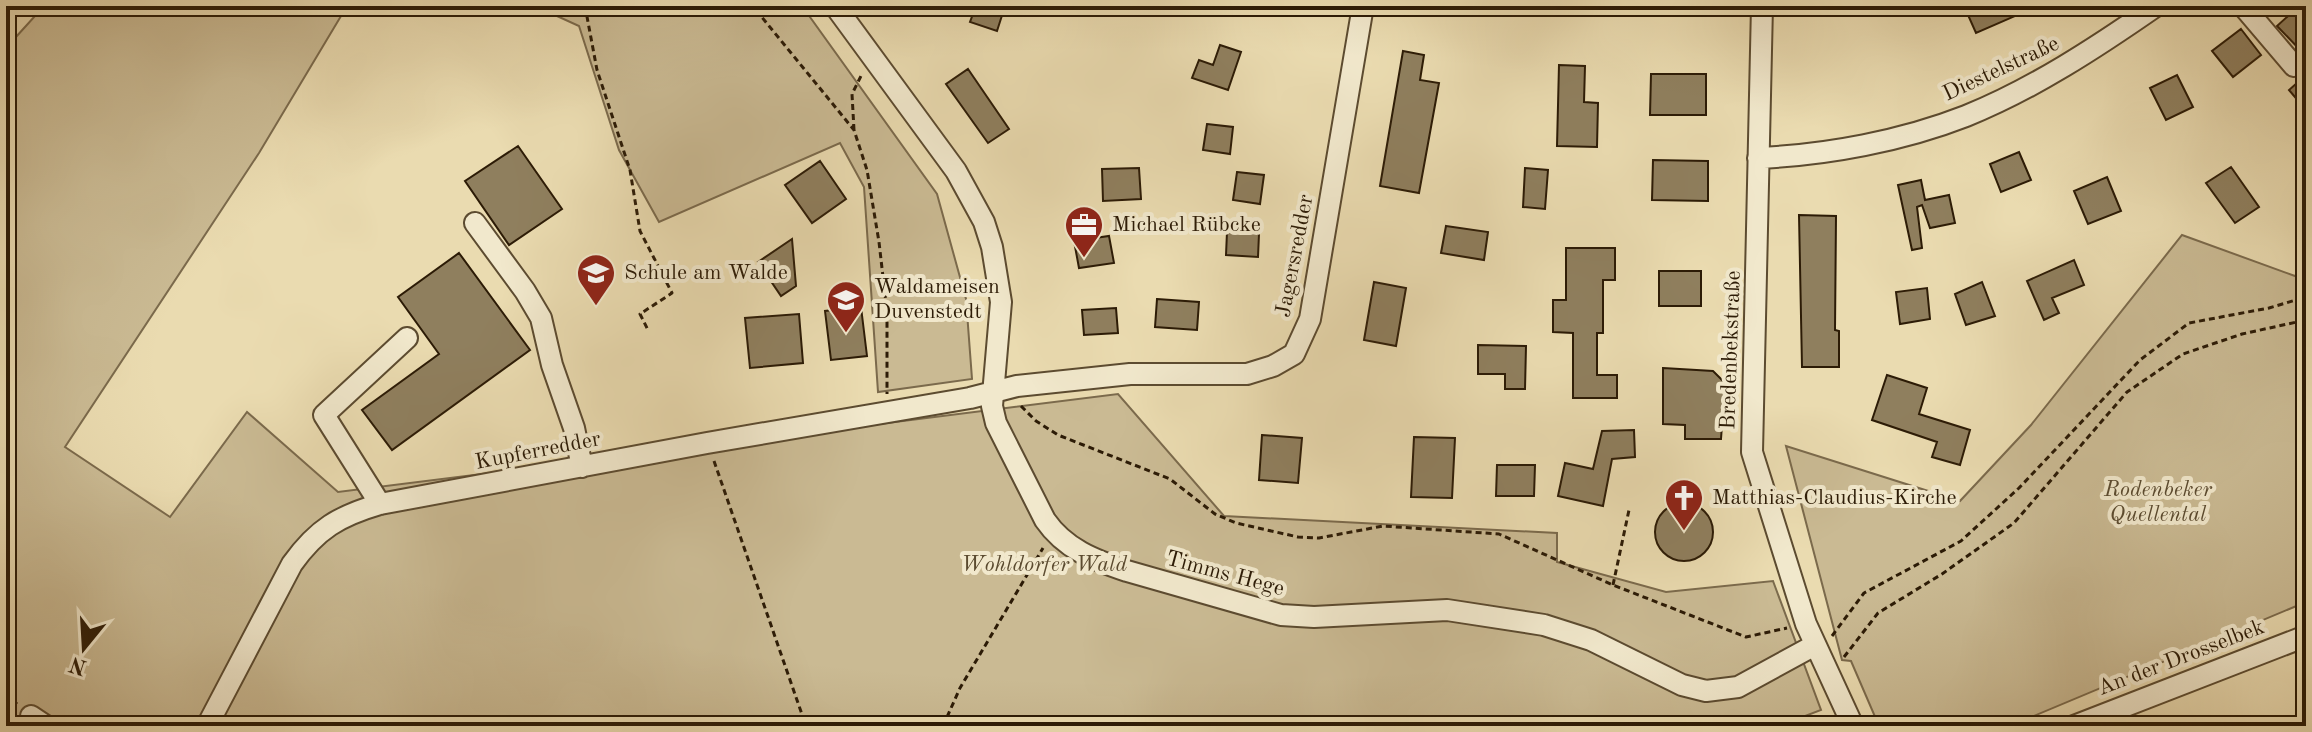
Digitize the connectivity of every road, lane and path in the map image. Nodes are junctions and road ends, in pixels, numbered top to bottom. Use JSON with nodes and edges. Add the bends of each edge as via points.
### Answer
{"nodes":[{"id":1,"x":585,"y":6,"type":"edge"},
{"id":2,"x":747,"y":6,"type":"edge"},
{"id":3,"x":835,"y":6,"type":"edge"},
{"id":4,"x":1363,"y":6,"type":"edge"},
{"id":5,"x":1762,"y":6,"type":"edge"},
{"id":6,"x":2156,"y":6,"type":"edge"},
{"id":7,"x":2243,"y":6,"type":"edge"},
{"id":8,"x":870,"y":56,"type":"junction"},
{"id":9,"x":2294,"y":66,"type":"dead end"},
{"id":10,"x":854,"y":130,"type":"junction"},
{"id":11,"x":1758,"y":158,"type":"junction"},
{"id":12,"x":475,"y":223,"type":"dead end"},
{"id":13,"x":2306,"y":297,"type":"edge"},
{"id":14,"x":2306,"y":320,"type":"edge"},
{"id":15,"x":648,"y":330,"type":"dead end"},
{"id":16,"x":407,"y":338,"type":"dead end"},
{"id":17,"x":1017,"y":386,"type":"junction"},
{"id":18,"x":993,"y":391,"type":"junction"},
{"id":19,"x":886,"y":413,"type":"junction"},
{"id":20,"x":707,"y":443,"type":"junction"},
{"id":21,"x":582,"y":467,"type":"junction"},
{"id":22,"x":380,"y":504,"type":"junction"},
{"id":23,"x":1629,"y":510,"type":"dead end"},
{"id":24,"x":1055,"y":534,"type":"junction"},
{"id":25,"x":1613,"y":585,"type":"junction"},
{"id":26,"x":1787,"y":628,"type":"dead end"},
{"id":27,"x":2306,"y":636,"type":"edge"},
{"id":28,"x":1815,"y":645,"type":"junction"},
{"id":29,"x":1829,"y":676,"type":"junction"},
{"id":30,"x":207,"y":726,"type":"edge"},
{"id":31,"x":806,"y":726,"type":"edge"},
{"id":32,"x":943,"y":726,"type":"edge"},
{"id":33,"x":1853,"y":726,"type":"edge"},
{"id":34,"x":2074,"y":726,"type":"edge"}],
"edges":[{"from":1,"to":15,"type":"path","via":[[597,70],[630,170],[640,231],[672,293],[640,314]]},
{"from":2,"to":10,"type":"path","via":[[756,10]]},
{"from":3,"to":8,"type":"street","name":"Timms Hege"},
{"from":4,"to":17,"type":"street","name":"Jagersredder","via":[[1310,319],[1294,354],[1247,374],[1130,374]]},
{"from":5,"to":11,"type":"street","name":"Bredenbekstraße"},
{"from":6,"to":11,"type":"street","name":"Diestelstraße","via":[[2081,57],[1969,115],[1873,143]]},
{"from":7,"to":9,"type":"street"},
{"from":8,"to":10,"type":"path","via":[[852,94]]},
{"from":8,"to":18,"type":"street","name":"Timms Hege","via":[[956,171],[984,222],[1001,302]]},
{"from":10,"to":19,"type":"path","via":[[867,170],[887,312]]},
{"from":11,"to":28,"type":"street","name":"Bredenbekstraße","via":[[1752,452]]},
{"from":12,"to":21,"type":"street","via":[[541,318]]},
{"from":13,"to":28,"type":"path","via":[[2189,323],[2140,360],[1961,541],[1864,593],[1830,639]]},
{"from":14,"to":29,"type":"path","via":[[2183,354],[2127,392],[2014,523],[1878,613]]},
{"from":16,"to":22,"type":"street","via":[[324,415]]},
{"from":17,"to":18,"type":"street","name":"Jagersredder"},
{"from":17,"to":25,"type":"path","via":[[1022,408],[1047,428],[1170,479],[1224,519],[1298,537],[1383,526],[1499,534]]},
{"from":18,"to":19,"type":"street","name":"Kupferredder"},
{"from":18,"to":24,"type":"street","name":"Timms Hege","via":[[1001,438]]},
{"from":19,"to":20,"type":"street","name":"Kupferredder"},
{"from":20,"to":21,"type":"street","name":"Kupferredder"},
{"from":20,"to":31,"type":"path"},
{"from":21,"to":22,"type":"street","name":"Kupferredder"},
{"from":22,"to":30,"type":"street","name":"Kupferredder","via":[[338,519],[306,544]]},
{"from":23,"to":25,"type":"path"},
{"from":24,"to":28,"type":"street","name":"Timms Hege","via":[[1102,563],[1281,615],[1447,610],[1544,625],[1706,691],[1738,687]]},
{"from":24,"to":32,"type":"path","via":[[960,688]]},
{"from":25,"to":26,"type":"path","via":[[1746,637]]},
{"from":27,"to":34,"type":"street","name":"An der Drosselbek"},
{"from":28,"to":29,"type":"street","name":"Bredenbekstraße"},
{"from":29,"to":33,"type":"street","name":"Bredenbekstraße"}]}
